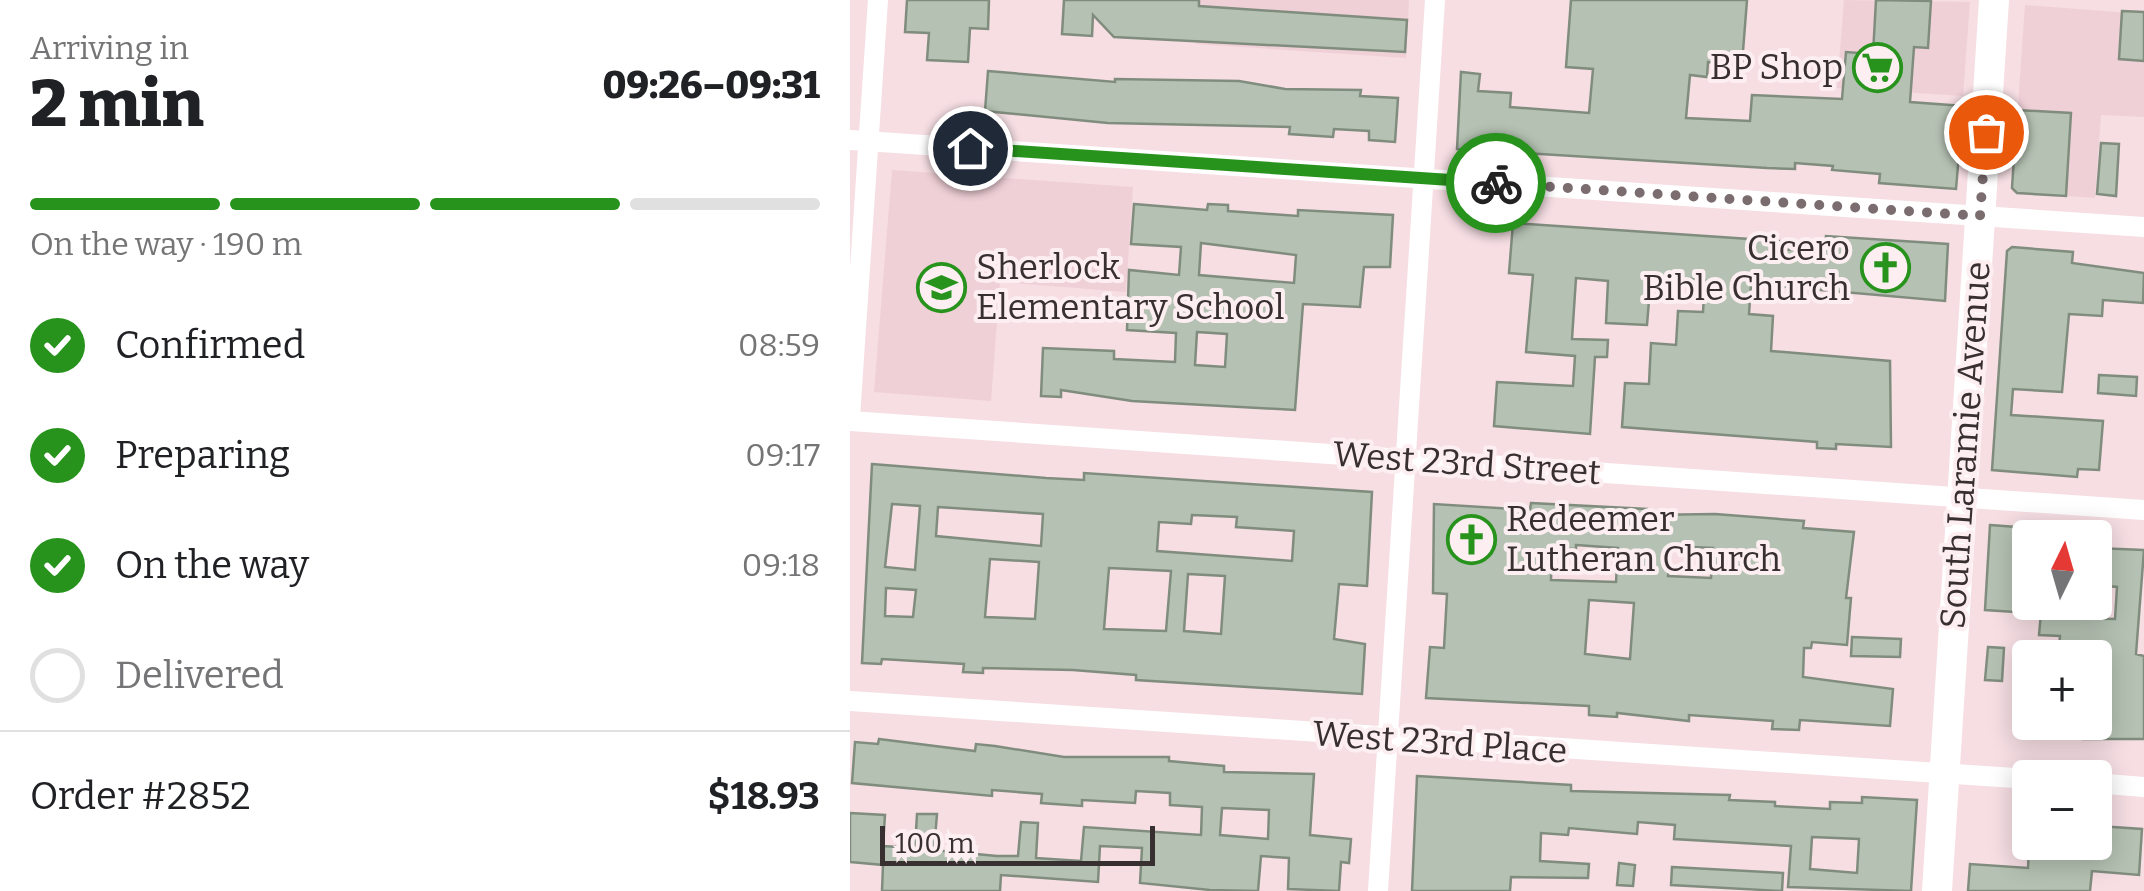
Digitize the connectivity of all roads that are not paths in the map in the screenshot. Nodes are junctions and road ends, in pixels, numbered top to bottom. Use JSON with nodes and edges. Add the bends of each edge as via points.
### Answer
{"nodes":[{"id":1,"x":878,"y":0,"type":"edge"},
{"id":2,"x":1436,"y":0,"type":"edge"},
{"id":3,"x":1994,"y":0,"type":"edge"},
{"id":4,"x":859,"y":140,"type":"edge"},
{"id":5,"x":1424,"y":178,"type":"junction"},
{"id":6,"x":1980,"y":216,"type":"junction"},
{"id":7,"x":2144,"y":227,"type":"edge"},
{"id":8,"x":850,"y":419,"type":"edge"},
{"id":9,"x":1406,"y":459,"type":"junction"},
{"id":10,"x":1962,"y":497,"type":"junction"},
{"id":11,"x":2144,"y":510,"type":"edge"},
{"id":12,"x":850,"y":701,"type":"edge"},
{"id":13,"x":1387,"y":738,"type":"junction"},
{"id":14,"x":1944,"y":773,"type":"junction"},
{"id":15,"x":2012,"y":778,"type":"edge"},
{"id":16,"x":2112,"y":785,"type":"edge"},
{"id":17,"x":2144,"y":787,"type":"edge"},
{"id":18,"x":1378,"y":891,"type":"edge"},
{"id":19,"x":1937,"y":891,"type":"edge"}],
"edges":[{"from":1,"to":4,"type":"street"},
{"from":2,"to":5,"type":"street"},
{"from":3,"to":6,"type":"main road","name":"South Laramie Avenue"},
{"from":4,"to":5,"type":"street"},
{"from":4,"to":8,"type":"street"},
{"from":5,"to":6,"type":"street"},
{"from":5,"to":9,"type":"street"},
{"from":6,"to":7,"type":"street"},
{"from":6,"to":10,"type":"main road","name":"South Laramie Avenue"},
{"from":8,"to":9,"type":"street","name":"West 23rd Street"},
{"from":9,"to":10,"type":"street","name":"West 23rd Street"},
{"from":9,"to":13,"type":"street"},
{"from":10,"to":11,"type":"street","name":"West 23rd Street"},
{"from":10,"to":14,"type":"main road","name":"South Laramie Avenue"},
{"from":12,"to":13,"type":"street","name":"West 23rd Place"},
{"from":13,"to":14,"type":"street","name":"West 23rd Place"},
{"from":13,"to":18,"type":"street"},
{"from":14,"to":15,"type":"street","name":"West 23rd Place"},
{"from":14,"to":19,"type":"main road","name":"South Laramie Avenue"},
{"from":16,"to":17,"type":"street"}]}
